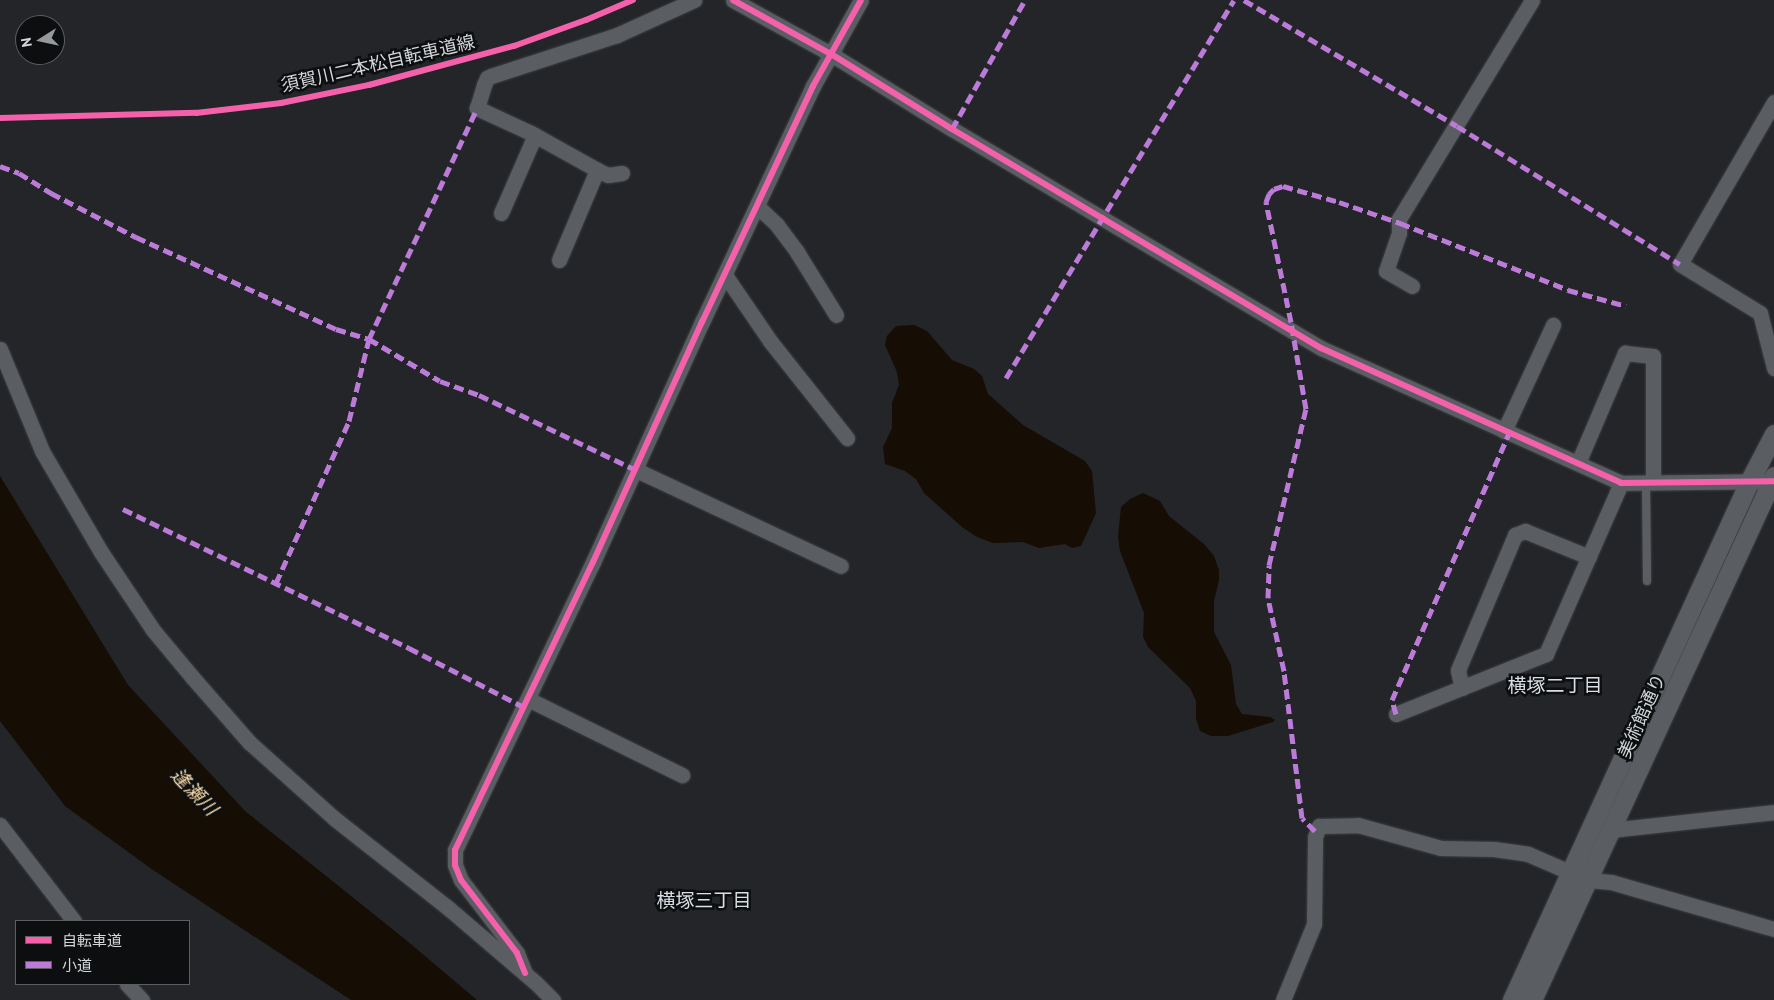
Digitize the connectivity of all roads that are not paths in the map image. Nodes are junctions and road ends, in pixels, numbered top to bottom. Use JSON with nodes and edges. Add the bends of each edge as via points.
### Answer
{"nodes":[{"id":1,"x":694,"y":0,"type":"edge"},
{"id":2,"x":733,"y":0,"type":"edge"},
{"id":3,"x":860,"y":0,"type":"edge"},
{"id":4,"x":1532,"y":0,"type":"edge"},
{"id":5,"x":831,"y":54,"type":"junction"},
{"id":6,"x":1772,"y":111,"type":"edge"},
{"id":7,"x":536,"y":136,"type":"junction"},
{"id":8,"x":597,"y":170,"type":"junction"},
{"id":9,"x":622,"y":173,"type":"dead end"},
{"id":10,"x":758,"y":207,"type":"junction"},
{"id":11,"x":501,"y":213,"type":"dead end"},
{"id":12,"x":559,"y":260,"type":"dead end"},
{"id":13,"x":725,"y":275,"type":"junction"},
{"id":14,"x":1412,"y":286,"type":"dead end"},
{"id":15,"x":836,"y":315,"type":"dead end"},
{"id":16,"x":1552,"y":325,"type":"dead end"},
{"id":17,"x":0,"y":349,"type":"edge"},
{"id":18,"x":1774,"y":368,"type":"edge"},
{"id":19,"x":1504,"y":431,"type":"junction"},
{"id":20,"x":1774,"y":434,"type":"edge"},
{"id":21,"x":847,"y":438,"type":"dead end"},
{"id":22,"x":1578,"y":463,"type":"junction"},
{"id":23,"x":636,"y":470,"type":"junction"},
{"id":24,"x":1773,"y":479,"type":"edge"},
{"id":25,"x":1650,"y":482,"type":"junction"},
{"id":26,"x":1749,"y":482,"type":"junction"},
{"id":27,"x":1621,"y":483,"type":"junction"},
{"id":28,"x":1589,"y":557,"type":"junction"},
{"id":29,"x":841,"y":566,"type":"dead end"},
{"id":30,"x":1648,"y":581,"type":"dead end"},
{"id":31,"x":1462,"y":688,"type":"junction"},
{"id":32,"x":528,"y":699,"type":"junction"},
{"id":33,"x":1396,"y":714,"type":"dead end"},
{"id":34,"x":682,"y":775,"type":"dead end"},
{"id":35,"x":1774,"y":812,"type":"edge"},
{"id":36,"x":0,"y":826,"type":"edge"},
{"id":37,"x":1612,"y":830,"type":"junction"},
{"id":38,"x":1570,"y":873,"type":"junction"},
{"id":39,"x":1588,"y":880,"type":"junction"},
{"id":40,"x":73,"y":920,"type":"edge"},
{"id":41,"x":1774,"y":930,"type":"edge"},
{"id":42,"x":525,"y":973,"type":"junction"},
{"id":43,"x":128,"y":985,"type":"edge"},
{"id":44,"x":142,"y":1000,"type":"edge"},
{"id":45,"x":553,"y":1000,"type":"edge"},
{"id":46,"x":1284,"y":1000,"type":"edge"},
{"id":47,"x":1512,"y":1000,"type":"edge"},
{"id":48,"x":1532,"y":1000,"type":"edge"}],
"edges":[{"from":1,"to":7,"type":"street","via":[[616,35],[487,78],[477,108]]},
{"from":2,"to":5,"type":"street"},
{"from":3,"to":5,"type":"street"},
{"from":4,"to":14,"type":"street","via":[[1399,219],[1399,233],[1386,271]]},
{"from":5,"to":10,"type":"street"},
{"from":5,"to":19,"type":"street","via":[[1321,348]]},
{"from":6,"to":18,"type":"street","via":[[1680,264],[1760,313]]},
{"from":7,"to":8,"type":"street"},
{"from":7,"to":11,"type":"street"},
{"from":8,"to":9,"type":"street","via":[[608,175]]},
{"from":8,"to":12,"type":"street"},
{"from":10,"to":13,"type":"street"},
{"from":10,"to":15,"type":"street","via":[[777,225],[797,252]]},
{"from":13,"to":21,"type":"street","via":[[770,341]]},
{"from":13,"to":23,"type":"street"},
{"from":16,"to":19,"type":"street"},
{"from":17,"to":42,"type":"street","via":[[42,451],[101,552],[164,643],[250,743],[335,819]]},
{"from":19,"to":22,"type":"street"},
{"from":20,"to":26,"type":"street","name":"美術館通り"},
{"from":22,"to":25,"type":"street","via":[[1625,353],[1653,356]]},
{"from":22,"to":27,"type":"street"},
{"from":23,"to":29,"type":"street"},
{"from":23,"to":32,"type":"street"},
{"from":24,"to":26,"type":"street"},
{"from":24,"to":37,"type":"street","name":"美術館通り"},
{"from":25,"to":26,"type":"street"},
{"from":25,"to":27,"type":"street"},
{"from":25,"to":30,"type":"lane"},
{"from":26,"to":38,"type":"street","name":"美術館通り"},
{"from":27,"to":28,"type":"street"},
{"from":28,"to":31,"type":"street","via":[[1546,654]]},
{"from":28,"to":31,"type":"street","via":[[1525,531],[1514,535],[1458,670]]},
{"from":31,"to":33,"type":"street"},
{"from":32,"to":34,"type":"street"},
{"from":32,"to":42,"type":"street","via":[[472,811],[454,858],[461,880],[517,953]]},
{"from":35,"to":37,"type":"street"},
{"from":36,"to":40,"type":"street"},
{"from":37,"to":39,"type":"street","name":"美術館通り"},
{"from":38,"to":39,"type":"street"},
{"from":38,"to":46,"type":"street","via":[[1528,854],[1441,848],[1358,825],[1318,826],[1315,837],[1314,924]]},
{"from":38,"to":47,"type":"street","name":"美術館通り"},
{"from":39,"to":41,"type":"street","via":[[1611,882]]},
{"from":39,"to":48,"type":"street","name":"美術館通り"},
{"from":42,"to":45,"type":"street"},
{"from":43,"to":44,"type":"street"}]}
